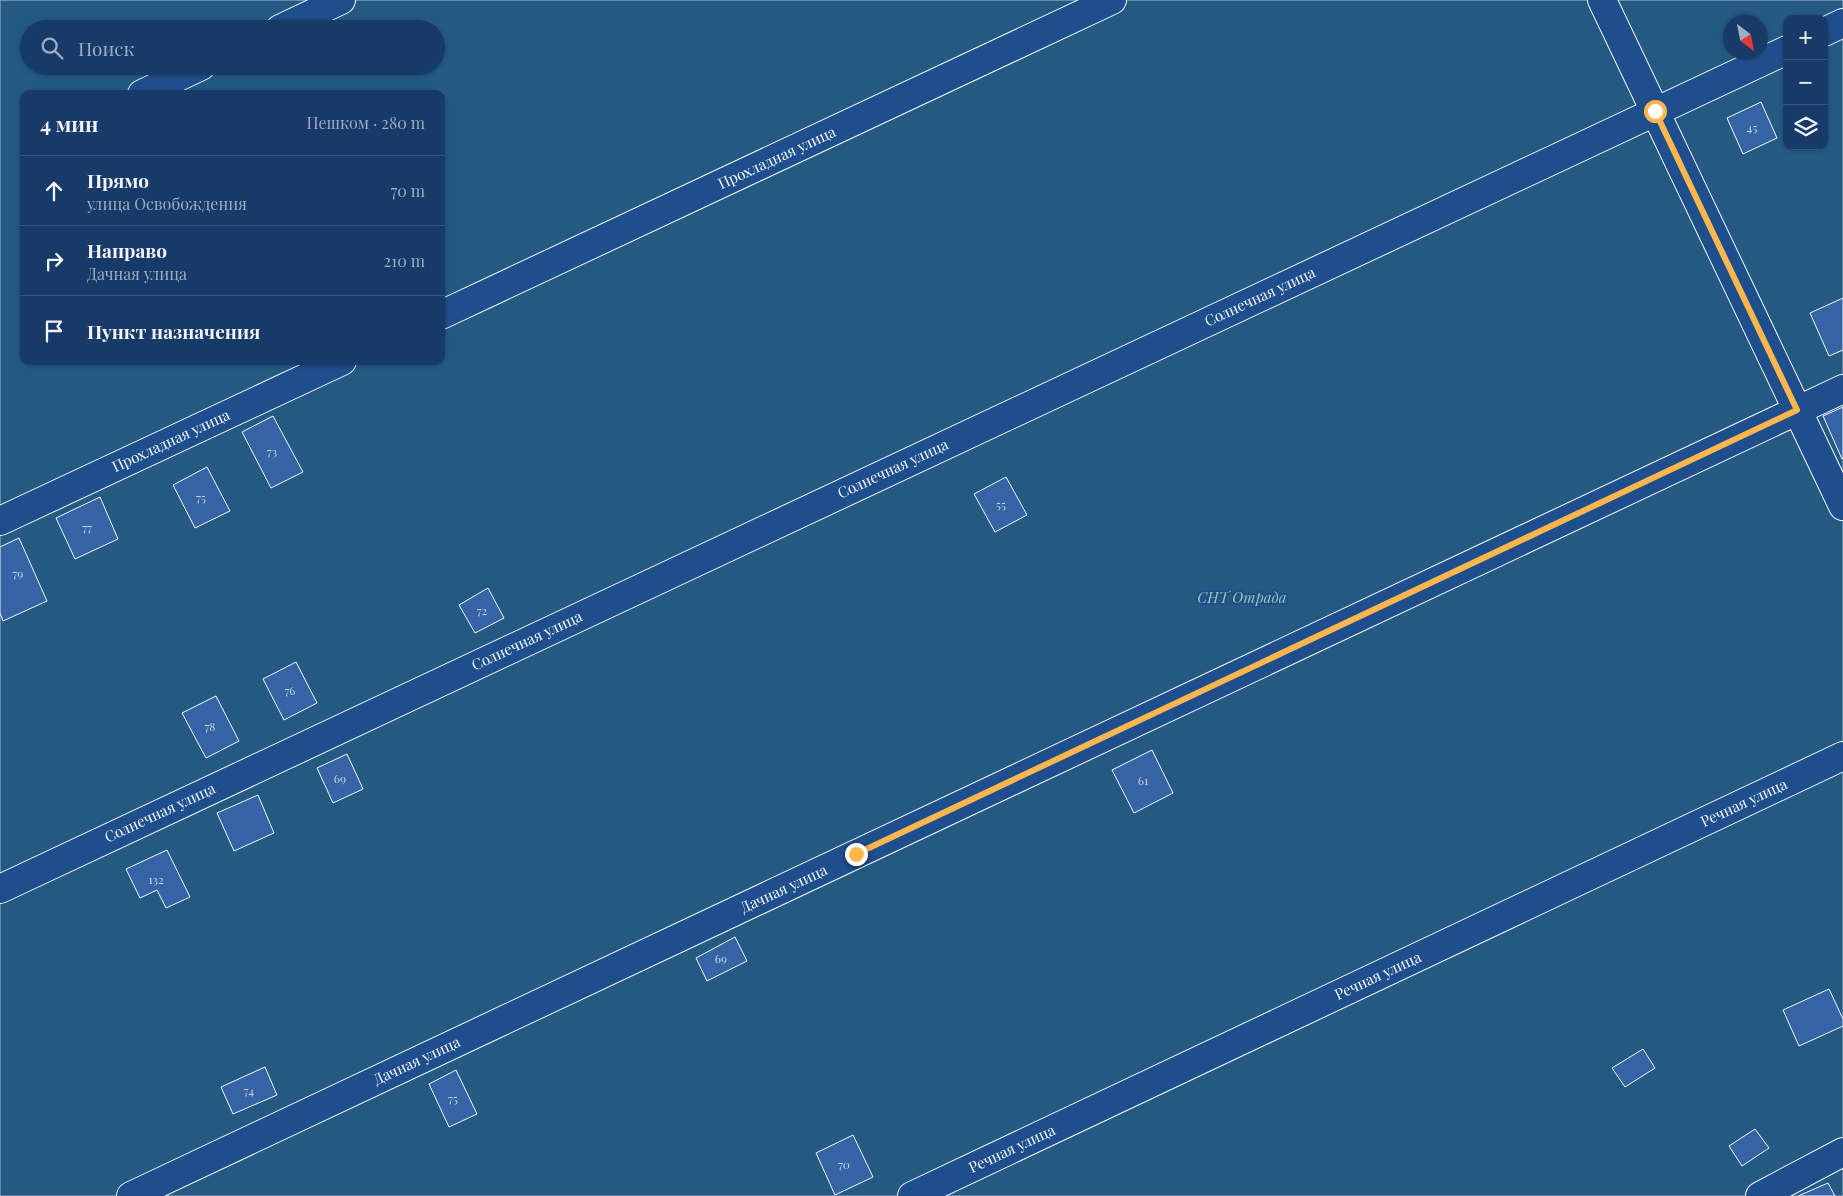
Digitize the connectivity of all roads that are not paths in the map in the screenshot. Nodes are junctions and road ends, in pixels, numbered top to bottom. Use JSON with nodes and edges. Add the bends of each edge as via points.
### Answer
{"nodes":[{"id":1,"x":341,"y":0,"type":"edge"},
{"id":2,"x":1112,"y":0,"type":"edge"},
{"id":3,"x":1602,"y":0,"type":"edge"},
{"id":4,"x":299,"y":20,"type":"edge"},
{"id":5,"x":1843,"y":23,"type":"edge"},
{"id":6,"x":1828,"y":30,"type":"edge"},
{"id":7,"x":1783,"y":52,"type":"edge"},
{"id":8,"x":182,"y":75,"type":"edge"},
{"id":9,"x":150,"y":90,"type":"edge"},
{"id":10,"x":1655,"y":111,"type":"junction"},
{"id":11,"x":445,"y":313,"type":"edge"},
{"id":12,"x":333,"y":365,"type":"edge"},
{"id":13,"x":1843,"y":389,"type":"edge"},
{"id":14,"x":1797,"y":410,"type":"junction"},
{"id":15,"x":1843,"y":506,"type":"edge"},
{"id":16,"x":0,"y":521,"type":"edge"},
{"id":17,"x":1843,"y":756,"type":"edge"},
{"id":18,"x":0,"y":889,"type":"edge"},
{"id":19,"x":1843,"y":1152,"type":"edge"},
{"id":20,"x":131,"y":1196,"type":"edge"},
{"id":21,"x":912,"y":1196,"type":"edge"},
{"id":22,"x":1760,"y":1196,"type":"edge"}],
"edges":[{"from":1,"to":4,"type":"street"},
{"from":2,"to":11,"type":"street","name":"Прохладная улица"},
{"from":3,"to":10,"type":"street"},
{"from":5,"to":6,"type":"street"},
{"from":7,"to":10,"type":"street","name":"Солнечная улица"},
{"from":8,"to":9,"type":"street"},
{"from":10,"to":14,"type":"street"},
{"from":10,"to":18,"type":"street","name":"Солнечная улица"},
{"from":12,"to":16,"type":"street","name":"Прохладная улица"},
{"from":13,"to":14,"type":"street","name":"Дачная улица"},
{"from":14,"to":15,"type":"street"},
{"from":14,"to":20,"type":"street","name":"Дачная улица"},
{"from":17,"to":21,"type":"street","name":"Речная улица"},
{"from":19,"to":22,"type":"street"}]}
